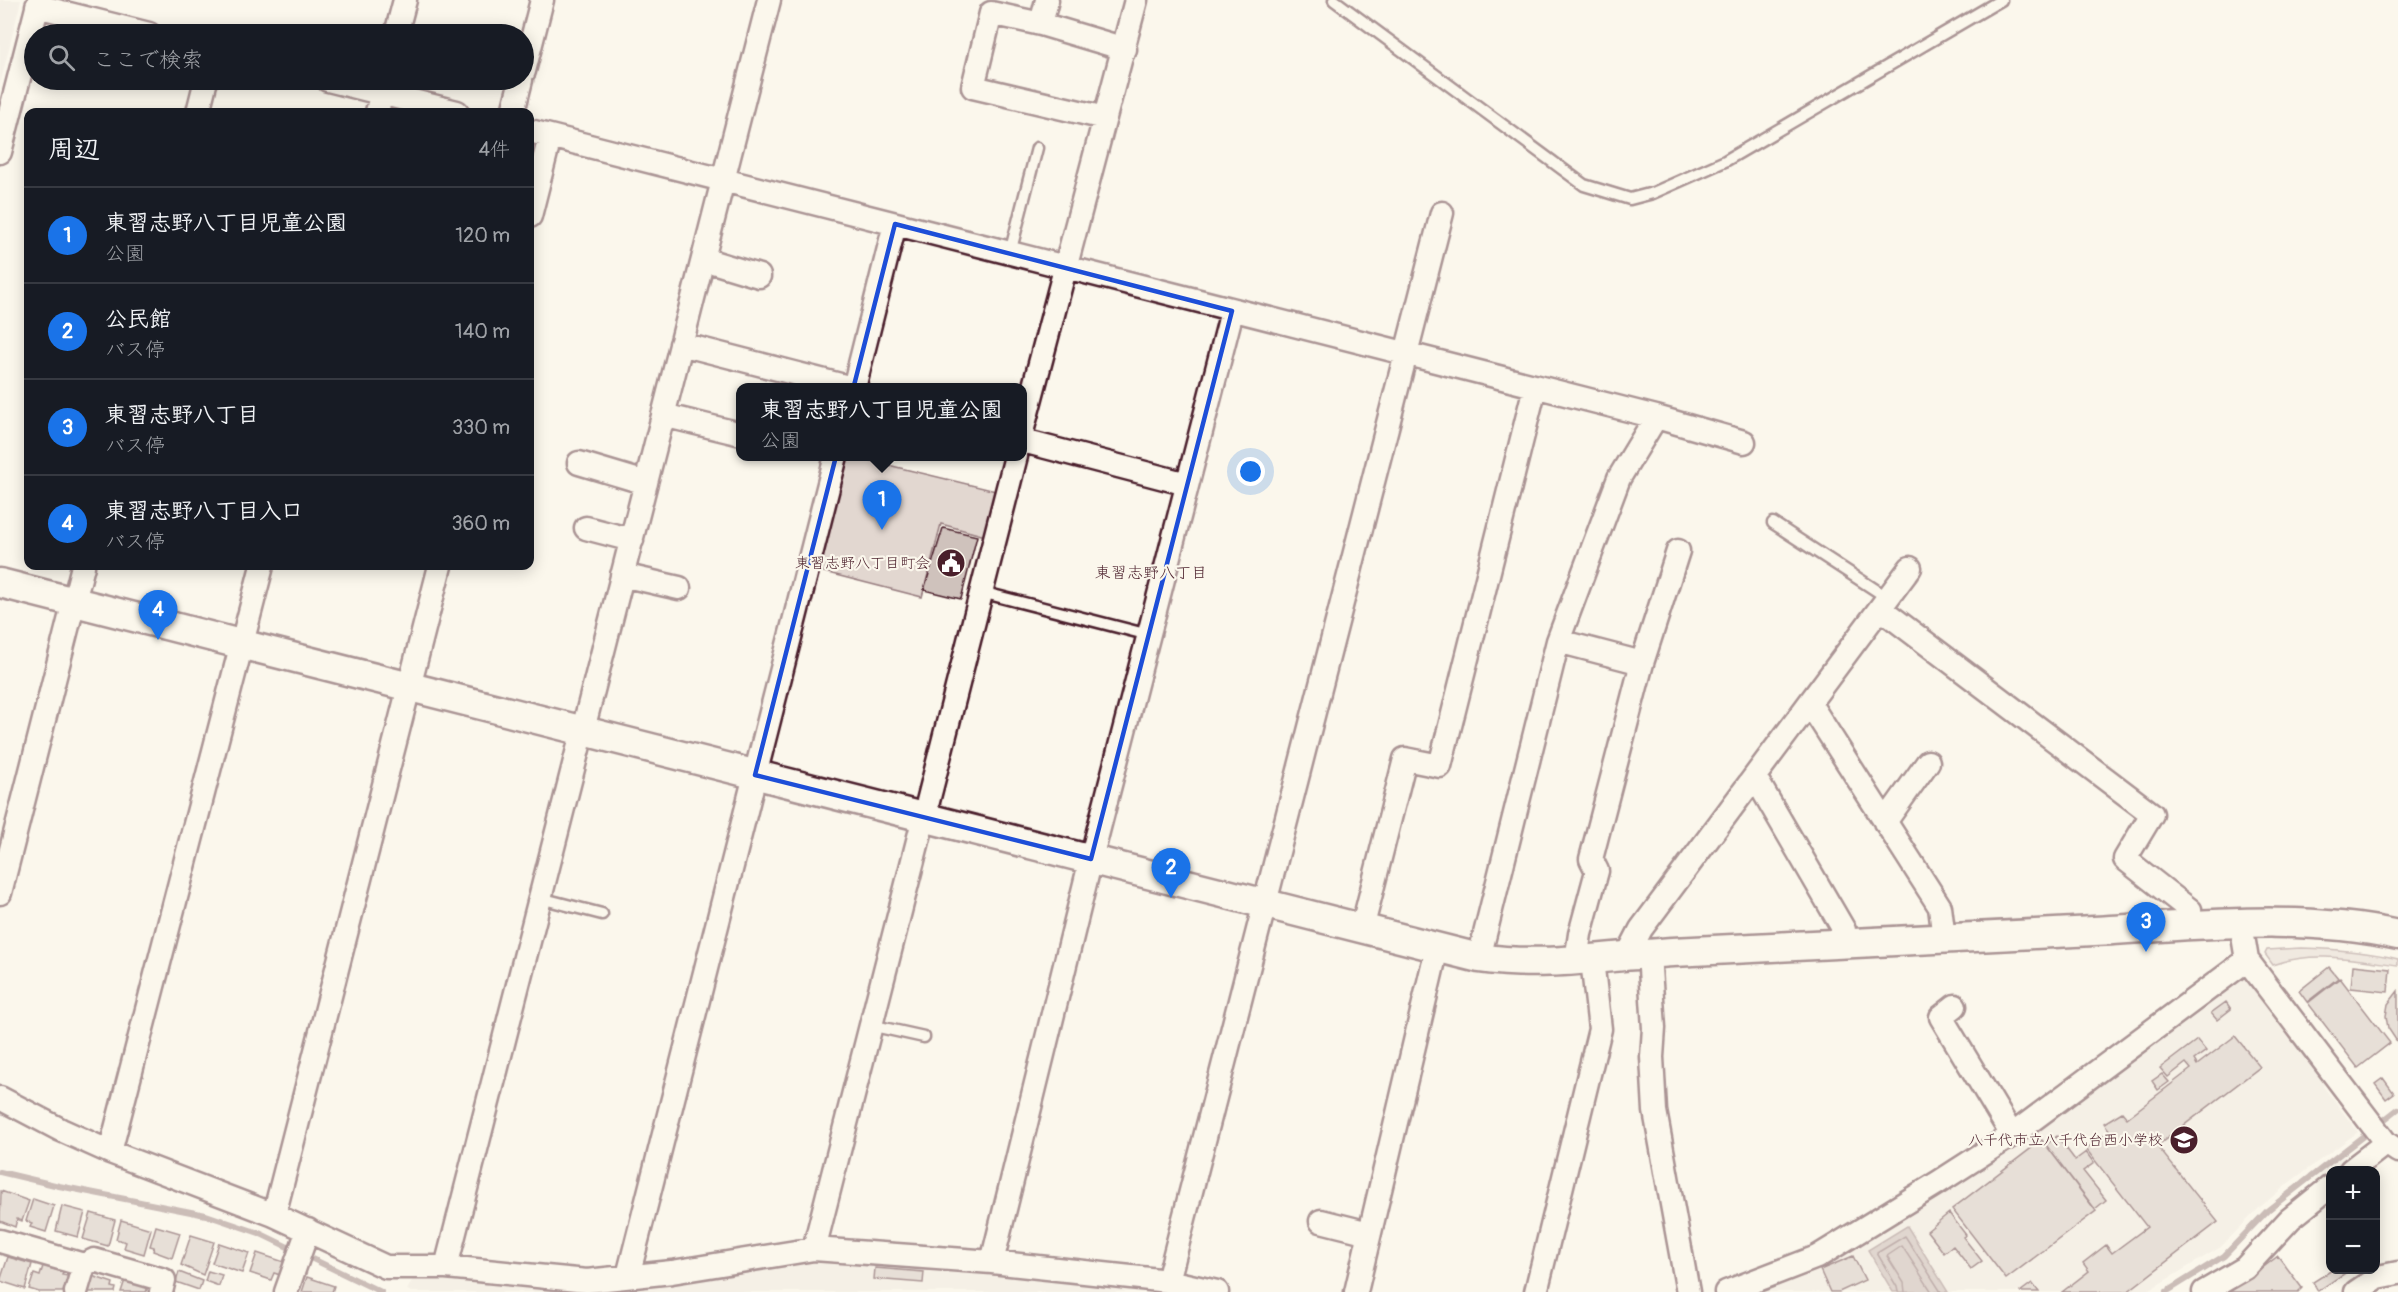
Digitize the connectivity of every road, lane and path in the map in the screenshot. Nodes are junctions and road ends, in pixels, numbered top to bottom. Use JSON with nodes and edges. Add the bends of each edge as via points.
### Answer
{"nodes":[{"id":1,"x":405,"y":0,"type":"edge"},
{"id":2,"x":542,"y":0,"type":"edge"},
{"id":3,"x":769,"y":0,"type":"edge"},
{"id":4,"x":1047,"y":0,"type":"edge"},
{"id":5,"x":1136,"y":0,"type":"edge"},
{"id":6,"x":1334,"y":0,"type":"edge"},
{"id":7,"x":2001,"y":0,"type":"edge"},
{"id":8,"x":38,"y":3,"type":"edge"},
{"id":9,"x":33,"y":24,"type":"edge"},
{"id":10,"x":113,"y":24,"type":"edge"},
{"id":11,"x":399,"y":24,"type":"edge"},
{"id":12,"x":1041,"y":24,"type":"junction"},
{"id":13,"x":534,"y":32,"type":"edge"},
{"id":14,"x":1125,"y":49,"type":"junction"},
{"id":15,"x":24,"y":58,"type":"edge"},
{"id":16,"x":204,"y":90,"type":"edge"},
{"id":17,"x":363,"y":90,"type":"edge"},
{"id":18,"x":518,"y":90,"type":"edge"},
{"id":19,"x":381,"y":95,"type":"edge"},
{"id":20,"x":199,"y":108,"type":"edge"},
{"id":21,"x":440,"y":108,"type":"edge"},
{"id":22,"x":514,"y":108,"type":"edge"},
{"id":23,"x":1106,"y":118,"type":"junction"},
{"id":24,"x":540,"y":134,"type":"edge"},
{"id":25,"x":1037,"y":148,"type":"dead end"},
{"id":26,"x":0,"y":152,"type":"edge"},
{"id":27,"x":723,"y":180,"type":"junction"},
{"id":28,"x":534,"y":183,"type":"edge"},
{"id":29,"x":1442,"y":213,"type":"dead end"},
{"id":30,"x":896,"y":224,"type":"junction"},
{"id":31,"x":1010,"y":254,"type":"junction"},
{"id":32,"x":703,"y":260,"type":"junction"},
{"id":33,"x":1064,"y":267,"type":"junction"},
{"id":34,"x":759,"y":276,"type":"dead end"},
{"id":35,"x":1232,"y":311,"type":"junction"},
{"id":36,"x":681,"y":344,"type":"junction"},
{"id":37,"x":1405,"y":355,"type":"junction"},
{"id":38,"x":837,"y":383,"type":"edge"},
{"id":39,"x":854,"y":383,"type":"edge"},
{"id":40,"x":1535,"y":387,"type":"junction"},
{"id":41,"x":1027,"y":412,"type":"edge"},
{"id":42,"x":663,"y":415,"type":"junction"},
{"id":43,"x":1656,"y":417,"type":"junction"},
{"id":44,"x":736,"y":433,"type":"edge"},
{"id":45,"x":1027,"y":442,"type":"edge"},
{"id":46,"x":1744,"y":442,"type":"dead end"},
{"id":47,"x":835,"y":461,"type":"edge"},
{"id":48,"x":1015,"y":461,"type":"edge"},
{"id":49,"x":579,"y":463,"type":"dead end"},
{"id":50,"x":646,"y":483,"type":"junction"},
{"id":51,"x":1187,"y":484,"type":"junction"},
{"id":52,"x":1773,"y":523,"type":"dead end"},
{"id":53,"x":586,"y":528,"type":"dead end"},
{"id":54,"x":632,"y":540,"type":"junction"},
{"id":55,"x":1678,"y":551,"type":"dead end"},
{"id":56,"x":1910,"y":568,"type":"dead end"},
{"id":57,"x":82,"y":570,"type":"edge"},
{"id":58,"x":261,"y":570,"type":"edge"},
{"id":59,"x":439,"y":570,"type":"edge"},
{"id":60,"x":622,"y":575,"type":"junction"},
{"id":61,"x":0,"y":583,"type":"edge"},
{"id":62,"x":679,"y":588,"type":"dead end"},
{"id":63,"x":981,"y":592,"type":"junction"},
{"id":64,"x":74,"y":600,"type":"junction"},
{"id":65,"x":1885,"y":603,"type":"junction"},
{"id":66,"x":1149,"y":634,"type":"junction"},
{"id":67,"x":1558,"y":641,"type":"junction"},
{"id":68,"x":243,"y":643,"type":"junction"},
{"id":69,"x":1642,"y":663,"type":"junction"},
{"id":70,"x":410,"y":687,"type":"junction"},
{"id":71,"x":1810,"y":704,"type":"junction"},
{"id":72,"x":583,"y":729,"type":"junction"},
{"id":73,"x":1928,"y":762,"type":"dead end"},
{"id":74,"x":755,"y":774,"type":"junction"},
{"id":75,"x":1755,"y":777,"type":"junction"},
{"id":76,"x":924,"y":818,"type":"junction"},
{"id":77,"x":1885,"y":822,"type":"junction"},
{"id":78,"x":1091,"y":859,"type":"junction"},
{"id":79,"x":0,"y":893,"type":"edge"},
{"id":80,"x":540,"y":898,"type":"junction"},
{"id":81,"x":1265,"y":903,"type":"junction"},
{"id":82,"x":602,"y":914,"type":"dead end"},
{"id":83,"x":2241,"y":924,"type":"junction"},
{"id":84,"x":2185,"y":927,"type":"junction"},
{"id":85,"x":1362,"y":929,"type":"junction"},
{"id":86,"x":2398,"y":935,"type":"edge"},
{"id":87,"x":1944,"y":939,"type":"junction"},
{"id":88,"x":1843,"y":944,"type":"junction"},
{"id":89,"x":1437,"y":948,"type":"junction"},
{"id":90,"x":1638,"y":955,"type":"junction"},
{"id":91,"x":1479,"y":958,"type":"junction"},
{"id":92,"x":1584,"y":960,"type":"junction"},
{"id":93,"x":2247,"y":960,"type":"junction"},
{"id":94,"x":1955,"y":1006,"type":"dead end"},
{"id":95,"x":870,"y":1025,"type":"junction"},
{"id":96,"x":924,"y":1037,"type":"dead end"},
{"id":97,"x":0,"y":1098,"type":"edge"},
{"id":98,"x":2012,"y":1135,"type":"junction"},
{"id":99,"x":2383,"y":1138,"type":"edge"},
{"id":100,"x":110,"y":1152,"type":"junction"},
{"id":101,"x":2355,"y":1166,"type":"edge"},
{"id":102,"x":2322,"y":1196,"type":"edge"},
{"id":103,"x":274,"y":1215,"type":"junction"},
{"id":104,"x":1322,"y":1221,"type":"dead end"},
{"id":105,"x":1369,"y":1233,"type":"junction"},
{"id":106,"x":0,"y":1242,"type":"edge"},
{"id":107,"x":304,"y":1244,"type":"junction"},
{"id":108,"x":814,"y":1249,"type":"junction"},
{"id":109,"x":992,"y":1262,"type":"junction"},
{"id":110,"x":84,"y":1265,"type":"junction"},
{"id":111,"x":446,"y":1267,"type":"junction"},
{"id":112,"x":2398,"y":1274,"type":"edge"},
{"id":113,"x":628,"y":1276,"type":"junction"},
{"id":114,"x":1168,"y":1281,"type":"junction"},
{"id":115,"x":76,"y":1292,"type":"edge"},
{"id":116,"x":160,"y":1292,"type":"edge"},
{"id":117,"x":286,"y":1292,"type":"edge"},
{"id":118,"x":1216,"y":1292,"type":"edge"},
{"id":119,"x":1356,"y":1292,"type":"edge"},
{"id":120,"x":1536,"y":1292,"type":"edge"},
{"id":121,"x":1688,"y":1292,"type":"edge"},
{"id":122,"x":1726,"y":1292,"type":"edge"},
{"id":123,"x":2204,"y":1292,"type":"edge"},
{"id":124,"x":2356,"y":1292,"type":"edge"}],
"edges":[{"from":1,"to":11,"type":"street"},
{"from":2,"to":13,"type":"street"},
{"from":3,"to":27,"type":"street"},
{"from":4,"to":12,"type":"street"},
{"from":5,"to":14,"type":"street"},
{"from":6,"to":7,"type":"lane","via":[[1584,185],[1630,199],[1725,161]]},
{"from":8,"to":9,"type":"street"},
{"from":8,"to":10,"type":"street"},
{"from":12,"to":14,"type":"street"},
{"from":12,"to":23,"type":"street","via":[[991,13],[973,87]]},
{"from":14,"to":23,"type":"street"},
{"from":15,"to":26,"type":"street"},
{"from":16,"to":20,"type":"street"},
{"from":17,"to":19,"type":"street"},
{"from":18,"to":22,"type":"street"},
{"from":19,"to":21,"type":"street"},
{"from":23,"to":33,"type":"street"},
{"from":24,"to":27,"type":"street"},
{"from":24,"to":28,"type":"street"},
{"from":25,"to":31,"type":"lane"},
{"from":27,"to":30,"type":"street"},
{"from":27,"to":32,"type":"street"},
{"from":29,"to":37,"type":"street"},
{"from":30,"to":31,"type":"street"},
{"from":30,"to":39,"type":"street"},
{"from":31,"to":33,"type":"street"},
{"from":32,"to":34,"type":"street"},
{"from":32,"to":36,"type":"street"},
{"from":33,"to":35,"type":"street"},
{"from":33,"to":41,"type":"street"},
{"from":35,"to":37,"type":"street"},
{"from":35,"to":51,"type":"street"},
{"from":36,"to":38,"type":"street"},
{"from":36,"to":42,"type":"street"},
{"from":37,"to":40,"type":"street"},
{"from":37,"to":81,"type":"street"},
{"from":40,"to":43,"type":"street"},
{"from":40,"to":85,"type":"street","via":[[1440,766],[1406,759]]},
{"from":42,"to":44,"type":"street"},
{"from":42,"to":50,"type":"street"},
{"from":43,"to":46,"type":"street"},
{"from":43,"to":67,"type":"street","via":[[1619,478]]},
{"from":45,"to":51,"type":"street"},
{"from":47,"to":74,"type":"street"},
{"from":48,"to":63,"type":"street"},
{"from":49,"to":50,"type":"street"},
{"from":50,"to":54,"type":"street"},
{"from":51,"to":66,"type":"street"},
{"from":52,"to":65,"type":"lane"},
{"from":53,"to":54,"type":"street"},
{"from":54,"to":60,"type":"street"},
{"from":55,"to":69,"type":"street"},
{"from":56,"to":65,"type":"street"},
{"from":57,"to":64,"type":"street"},
{"from":58,"to":68,"type":"street"},
{"from":59,"to":70,"type":"street"},
{"from":60,"to":62,"type":"street"},
{"from":60,"to":72,"type":"street"},
{"from":61,"to":64,"type":"street"},
{"from":63,"to":66,"type":"lane"},
{"from":63,"to":76,"type":"street"},
{"from":64,"to":68,"type":"street"},
{"from":64,"to":79,"type":"street"},
{"from":65,"to":71,"type":"street"},
{"from":65,"to":84,"type":"street","via":[[2152,814],[2125,859],[2190,910]]},
{"from":66,"to":78,"type":"street"},
{"from":67,"to":69,"type":"street"},
{"from":67,"to":91,"type":"street"},
{"from":68,"to":70,"type":"street"},
{"from":68,"to":100,"type":"street"},
{"from":69,"to":92,"type":"street","via":[[1591,859],[1597,871],[1580,934]]},
{"from":70,"to":72,"type":"street"},
{"from":70,"to":103,"type":"street"},
{"from":71,"to":75,"type":"street"},
{"from":71,"to":77,"type":"street"},
{"from":72,"to":74,"type":"street"},
{"from":72,"to":80,"type":"street"},
{"from":73,"to":77,"type":"street"},
{"from":74,"to":76,"type":"street"},
{"from":74,"to":113,"type":"street"},
{"from":75,"to":88,"type":"street","via":[[1844,930]]},
{"from":75,"to":90,"type":"street","via":[[1641,929]]},
{"from":76,"to":78,"type":"street"},
{"from":76,"to":95,"type":"street"},
{"from":77,"to":87,"type":"street","via":[[1940,907]]},
{"from":78,"to":81,"type":"street"},
{"from":78,"to":109,"type":"street"},
{"from":80,"to":82,"type":"lane"},
{"from":80,"to":111,"type":"street"},
{"from":81,"to":85,"type":"street"},
{"from":81,"to":114,"type":"street"},
{"from":83,"to":84,"type":"street"},
{"from":83,"to":86,"type":"street","via":[[2344,925]]},
{"from":83,"to":93,"type":"street"},
{"from":84,"to":87,"type":"street"},
{"from":85,"to":89,"type":"street"},
{"from":87,"to":88,"type":"street"},
{"from":88,"to":90,"type":"street"},
{"from":89,"to":91,"type":"street"},
{"from":89,"to":105,"type":"street"},
{"from":90,"to":92,"type":"street"},
{"from":90,"to":121,"type":"street","via":[[1654,1028],[1655,1111]]},
{"from":91,"to":92,"type":"street","via":[[1512,963]]},
{"from":92,"to":120,"type":"street","via":[[1600,1029]]},
{"from":93,"to":98,"type":"street"},
{"from":93,"to":99,"type":"street"},
{"from":94,"to":98,"type":"street","via":[[1941,1017]]},
{"from":95,"to":96,"type":"lane"},
{"from":95,"to":108,"type":"street"},
{"from":97,"to":100,"type":"street"},
{"from":98,"to":122,"type":"street","via":[[1817,1257]]},
{"from":99,"to":101,"type":"street"},
{"from":100,"to":103,"type":"street"},
{"from":102,"to":123,"type":"street","via":[[2290,1219],[2245,1268]]},
{"from":103,"to":107,"type":"street"},
{"from":104,"to":105,"type":"street"},
{"from":105,"to":119,"type":"street"},
{"from":106,"to":110,"type":"street"},
{"from":107,"to":111,"type":"street","via":[[386,1267]]},
{"from":107,"to":117,"type":"street"},
{"from":108,"to":109,"type":"street"},
{"from":108,"to":113,"type":"street"},
{"from":109,"to":114,"type":"street"},
{"from":110,"to":115,"type":"street"},
{"from":110,"to":116,"type":"street","via":[[94,1260],[164,1280]]},
{"from":111,"to":113,"type":"street","via":[[587,1281]]},
{"from":112,"to":124,"type":"street","via":[[2378,1277]]},
{"from":114,"to":118,"type":"street"}]}
